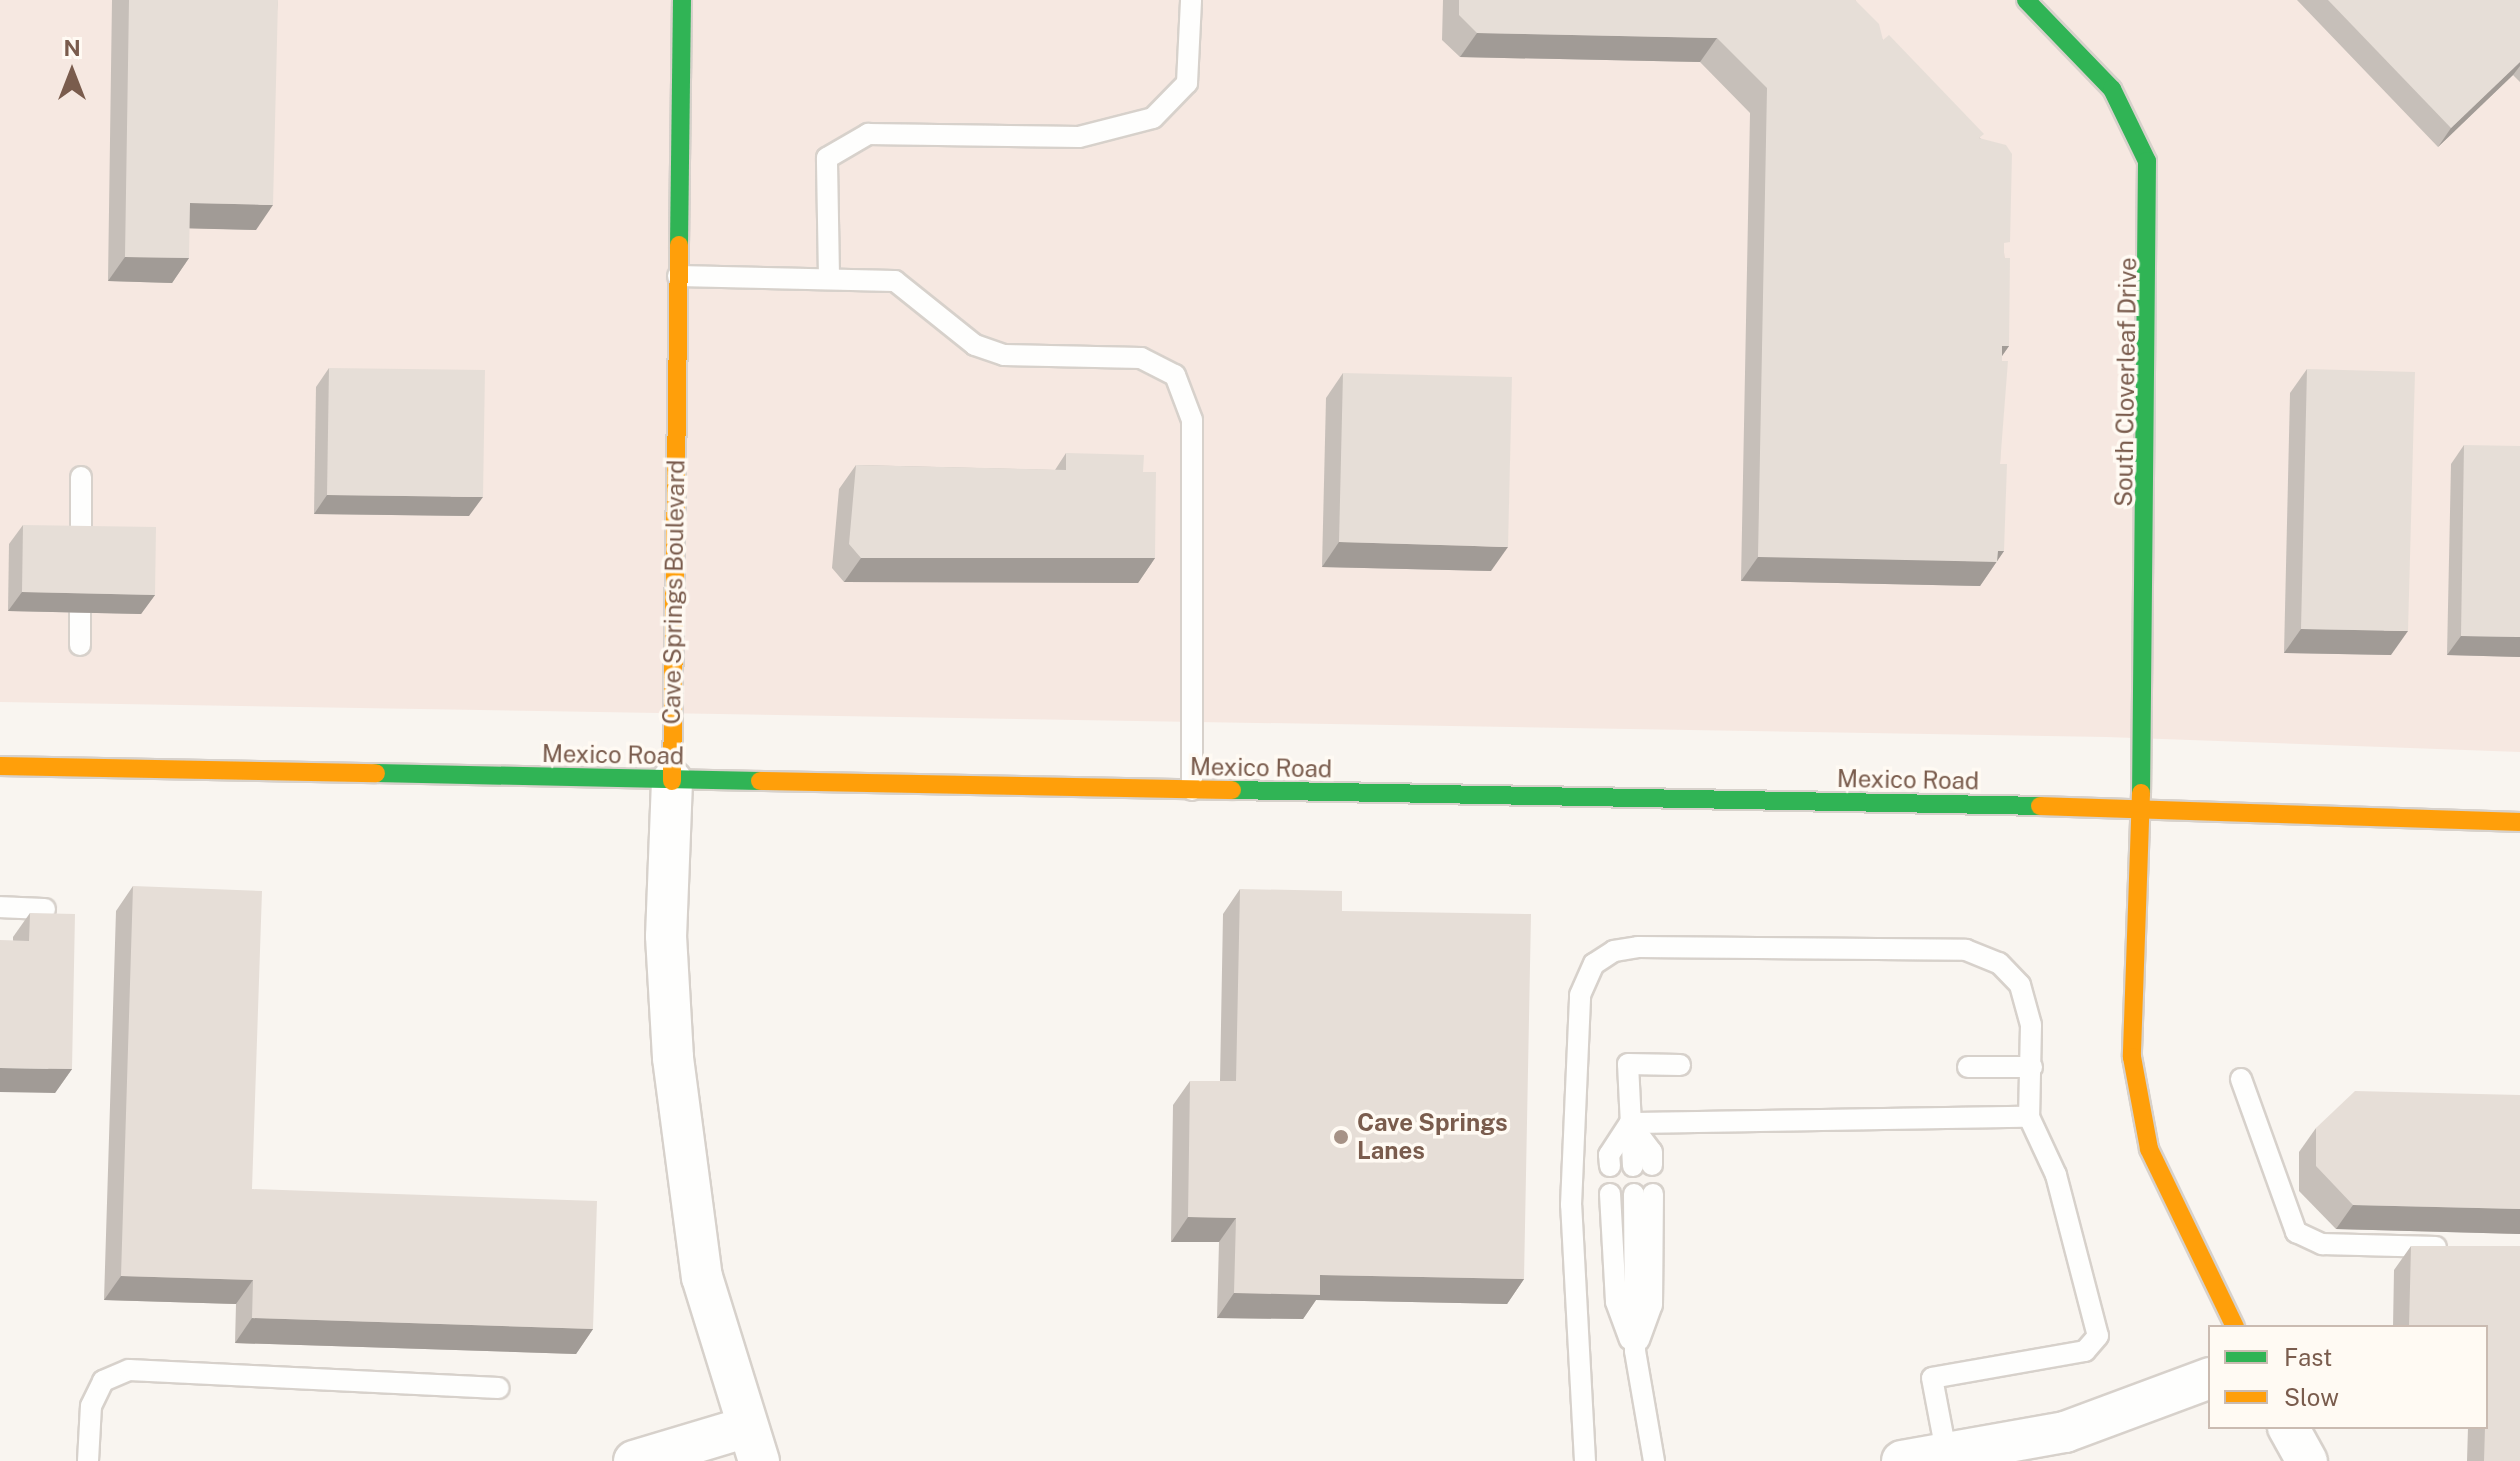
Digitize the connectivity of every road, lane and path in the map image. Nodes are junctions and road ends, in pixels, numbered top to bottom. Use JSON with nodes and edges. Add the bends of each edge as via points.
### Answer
{"nodes":[{"id":1,"x":682,"y":0,"type":"edge"},
{"id":2,"x":1191,"y":0,"type":"edge"},
{"id":3,"x":2026,"y":0,"type":"edge"},
{"id":4,"x":678,"y":276,"type":"junction"},
{"id":5,"x":829,"y":277,"type":"junction"},
{"id":6,"x":81,"y":477,"type":"dead end"},
{"id":7,"x":81,"y":545,"type":"edge"},
{"id":8,"x":80,"y":613,"type":"edge"},
{"id":9,"x":80,"y":645,"type":"dead end"},
{"id":10,"x":0,"y":766,"type":"edge"},
{"id":11,"x":672,"y":781,"type":"junction"},
{"id":12,"x":1192,"y":790,"type":"junction"},
{"id":13,"x":2138,"y":808,"type":"junction"},
{"id":14,"x":2520,"y":822,"type":"edge"},
{"id":15,"x":0,"y":907,"type":"edge"},
{"id":16,"x":45,"y":909,"type":"dead end"},
{"id":17,"x":1680,"y":1065,"type":"dead end"},
{"id":18,"x":1968,"y":1067,"type":"dead end"},
{"id":19,"x":2032,"y":1067,"type":"junction"},
{"id":20,"x":2241,"y":1079,"type":"dead end"},
{"id":21,"x":2029,"y":1117,"type":"junction"},
{"id":22,"x":1630,"y":1123,"type":"junction"},
{"id":23,"x":1643,"y":1165,"type":"dead end"},
{"id":24,"x":1610,"y":1166,"type":"dead end"},
{"id":25,"x":1610,"y":1194,"type":"dead end"},
{"id":26,"x":1643,"y":1194,"type":"dead end"},
{"id":27,"x":2459,"y":1247,"type":"edge"},
{"id":28,"x":2234,"y":1325,"type":"edge"},
{"id":29,"x":1635,"y":1351,"type":"junction"},
{"id":30,"x":2208,"y":1379,"type":"edge"},
{"id":31,"x":499,"y":1388,"type":"dead end"},
{"id":32,"x":2289,"y":1429,"type":"edge"},
{"id":33,"x":752,"y":1445,"type":"edge"},
{"id":34,"x":1948,"y":1458,"type":"edge"},
{"id":35,"x":88,"y":1461,"type":"edge"},
{"id":36,"x":634,"y":1461,"type":"edge"},
{"id":37,"x":1585,"y":1461,"type":"edge"},
{"id":38,"x":1654,"y":1461,"type":"edge"},
{"id":39,"x":1902,"y":1461,"type":"edge"},
{"id":40,"x":2307,"y":1461,"type":"edge"}],
"edges":[{"from":1,"to":4,"type":"main road","name":"Cave Springs Boulevard"},
{"from":2,"to":5,"type":"lane","via":[[1187,83],[1153,118],[1079,137],[868,134],[827,158]]},
{"from":3,"to":13,"type":"main road","name":"South Cloverleaf Drive","via":[[2112,89],[2147,161],[2151,359]]},
{"from":4,"to":5,"type":"lane"},
{"from":4,"to":11,"type":"main road","name":"Cave Springs Boulevard"},
{"from":5,"to":12,"type":"lane","via":[[895,281],[975,345],[1004,355],[1141,358],[1175,375],[1192,420]]},
{"from":6,"to":7,"type":"lane"},
{"from":8,"to":9,"type":"lane"},
{"from":10,"to":11,"type":"main road","name":"Mexico Road"},
{"from":11,"to":12,"type":"main road","name":"Mexico Road"},
{"from":11,"to":33,"type":"street","name":"Cave Springs Boulevard","via":[[666,936],[673,1058],[702,1277]]},
{"from":12,"to":13,"type":"main road","name":"Mexico Road"},
{"from":13,"to":14,"type":"main road","name":"Mexico Road"},
{"from":13,"to":28,"type":"main road","name":"South Cloverleaf Drive","via":[[2132,1057],[2149,1149]]},
{"from":15,"to":16,"type":"lane"},
{"from":17,"to":22,"type":"lane","via":[[1628,1064]]},
{"from":18,"to":19,"type":"lane"},
{"from":19,"to":21,"type":"lane"},
{"from":19,"to":37,"type":"lane","via":[[2020,985],[1999,963],[1966,950],[1638,947],[1594,964],[1580,995],[1571,1205]]},
{"from":20,"to":27,"type":"lane","via":[[2296,1232],[2322,1244]]},
{"from":21,"to":22,"type":"lane"},
{"from":21,"to":34,"type":"lane","via":[[2056,1175],[2097,1315],[2098,1336],[2085,1351],[1932,1378]]},
{"from":22,"to":23,"type":"lane"},
{"from":22,"to":24,"type":"lane"},
{"from":25,"to":29,"type":"lane","via":[[1616,1302]]},
{"from":26,"to":29,"type":"lane"},
{"from":29,"to":38,"type":"lane"},
{"from":30,"to":34,"type":"street","via":[[2065,1432]]},
{"from":31,"to":35,"type":"lane","via":[[129,1370],[103,1381],[97,1393]]},
{"from":32,"to":40,"type":"street"},
{"from":33,"to":36,"type":"street"},
{"from":34,"to":39,"type":"street"}]}
